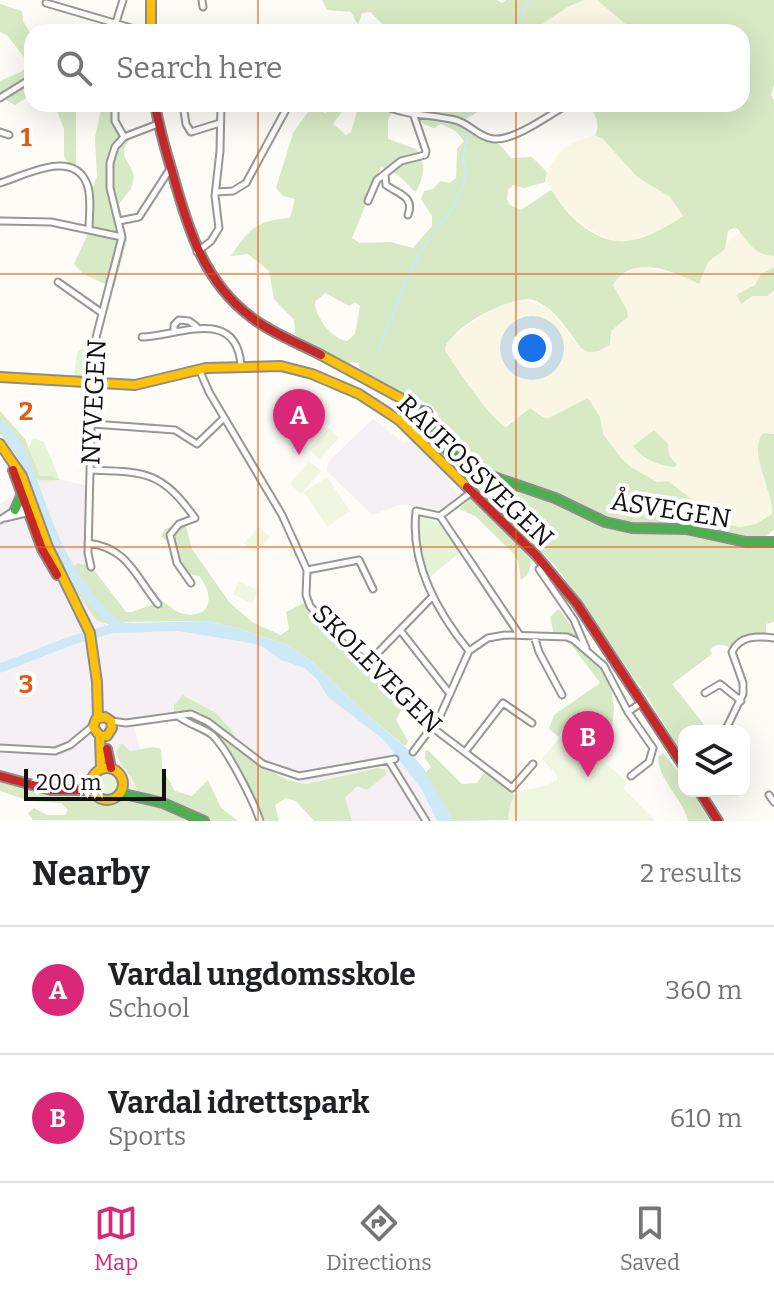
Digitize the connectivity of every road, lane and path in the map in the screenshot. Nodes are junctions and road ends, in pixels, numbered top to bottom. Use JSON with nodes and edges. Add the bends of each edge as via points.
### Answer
{"nodes":[{"id":1,"x":123,"y":0,"type":"edge"},
{"id":2,"x":151,"y":0,"type":"edge"},
{"id":3,"x":46,"y":3,"type":"dead end"},
{"id":4,"x":116,"y":24,"type":"joint"},
{"id":5,"x":151,"y":24,"type":"edge"},
{"id":6,"x":24,"y":83,"type":"edge"},
{"id":7,"x":0,"y":98,"type":"edge"},
{"id":8,"x":115,"y":112,"type":"edge"},
{"id":9,"x":156,"y":112,"type":"edge"},
{"id":10,"x":184,"y":112,"type":"edge"},
{"id":11,"x":221,"y":112,"type":"edge"},
{"id":12,"x":285,"y":112,"type":"edge"},
{"id":13,"x":403,"y":112,"type":"edge"},
{"id":14,"x":554,"y":112,"type":"edge"},
{"id":15,"x":414,"y":116,"type":"junction"},
{"id":16,"x":220,"y":123,"type":"junction"},
{"id":17,"x":158,"y":124,"type":"junction"},
{"id":18,"x":0,"y":132,"type":"edge"},
{"id":19,"x":9,"y":135,"type":"dead end"},
{"id":20,"x":124,"y":137,"type":"junction"},
{"id":21,"x":168,"y":172,"type":"dead end"},
{"id":22,"x":385,"y":175,"type":"junction"},
{"id":23,"x":0,"y":183,"type":"edge"},
{"id":24,"x":216,"y":192,"type":"junction"},
{"id":25,"x":368,"y":201,"type":"dead end"},
{"id":26,"x":408,"y":215,"type":"dead end"},
{"id":27,"x":0,"y":221,"type":"edge"},
{"id":28,"x":119,"y":221,"type":"junction"},
{"id":29,"x":89,"y":230,"type":"junction"},
{"id":30,"x":122,"y":237,"type":"junction"},
{"id":31,"x":197,"y":252,"type":"junction"},
{"id":32,"x":58,"y":282,"type":"dead end"},
{"id":33,"x":102,"y":313,"type":"junction"},
{"id":34,"x":197,"y":327,"type":"junction"},
{"id":35,"x":174,"y":333,"type":"junction"},
{"id":36,"x":142,"y":337,"type":"dead end"},
{"id":37,"x":241,"y":365,"type":"junction"},
{"id":38,"x":199,"y":369,"type":"junction"},
{"id":39,"x":0,"y":377,"type":"edge"},
{"id":40,"x":93,"y":384,"type":"junction"},
{"id":41,"x":413,"y":412,"type":"junction"},
{"id":42,"x":225,"y":418,"type":"junction"},
{"id":43,"x":402,"y":423,"type":"junction"},
{"id":44,"x":93,"y":424,"type":"junction"},
{"id":45,"x":2,"y":446,"type":"edge"},
{"id":46,"x":430,"y":449,"type":"junction"},
{"id":47,"x":91,"y":470,"type":"junction"},
{"id":48,"x":473,"y":491,"type":"junction"},
{"id":49,"x":22,"y":493,"type":"junction"},
{"id":50,"x":15,"y":510,"type":"junction"},
{"id":51,"x":30,"y":510,"type":"junction"},
{"id":52,"x":440,"y":516,"type":"junction"},
{"id":53,"x":2,"y":519,"type":"edge"},
{"id":54,"x":774,"y":542,"type":"edge"},
{"id":55,"x":88,"y":543,"type":"junction"},
{"id":56,"x":91,"y":567,"type":"dead end"},
{"id":57,"x":539,"y":569,"type":"dead end"},
{"id":58,"x":307,"y":570,"type":"junction"},
{"id":59,"x":191,"y":583,"type":"dead end"},
{"id":60,"x":373,"y":589,"type":"dead end"},
{"id":61,"x":432,"y":597,"type":"junction"},
{"id":62,"x":158,"y":604,"type":"dead end"},
{"id":63,"x":400,"y":630,"type":"junction"},
{"id":64,"x":519,"y":634,"type":"junction"},
{"id":65,"x":534,"y":636,"type":"junction"},
{"id":66,"x":774,"y":638,"type":"edge"},
{"id":67,"x":586,"y":649,"type":"junction"},
{"id":68,"x":469,"y":651,"type":"junction"},
{"id":69,"x":368,"y":663,"type":"junction"},
{"id":70,"x":705,"y":693,"type":"dead end"},
{"id":71,"x":450,"y":694,"type":"junction"},
{"id":72,"x":562,"y":695,"type":"dead end"},
{"id":73,"x":643,"y":701,"type":"junction"},
{"id":74,"x":741,"y":701,"type":"junction"},
{"id":75,"x":628,"y":712,"type":"junction"},
{"id":76,"x":177,"y":716,"type":"junction"},
{"id":77,"x":532,"y":723,"type":"dead end"},
{"id":78,"x":728,"y":725,"type":"edge"},
{"id":79,"x":103,"y":727,"type":"junction"},
{"id":80,"x":433,"y":728,"type":"junction"},
{"id":81,"x":0,"y":748,"type":"edge"},
{"id":82,"x":413,"y":752,"type":"dead end"},
{"id":83,"x":465,"y":752,"type":"junction"},
{"id":84,"x":678,"y":757,"type":"edge"},
{"id":85,"x":533,"y":764,"type":"dead end"},
{"id":86,"x":106,"y":768,"type":"junction"},
{"id":87,"x":0,"y":774,"type":"edge"},
{"id":88,"x":631,"y":776,"type":"dead end"},
{"id":89,"x":91,"y":780,"type":"junction"},
{"id":90,"x":123,"y":783,"type":"junction"},
{"id":91,"x":92,"y":790,"type":"junction"},
{"id":92,"x":120,"y":793,"type":"junction"},
{"id":93,"x":138,"y":794,"type":"junction"},
{"id":94,"x":769,"y":795,"type":"dead end"},
{"id":95,"x":703,"y":797,"type":"edge"},
{"id":96,"x":774,"y":802,"type":"edge"},
{"id":97,"x":204,"y":821,"type":"edge"},
{"id":98,"x":260,"y":821,"type":"edge"},
{"id":99,"x":426,"y":821,"type":"edge"},
{"id":100,"x":718,"y":821,"type":"edge"}],
"edges":[{"from":1,"to":4,"type":"street"},
{"from":2,"to":5,"type":"main road"},
{"from":3,"to":4,"type":"street"},
{"from":6,"to":7,"type":"street"},
{"from":8,"to":20,"type":"street"},
{"from":9,"to":17,"type":"main road"},
{"from":10,"to":16,"type":"street","via":[[191,132]]},
{"from":11,"to":16,"type":"street"},
{"from":12,"to":24,"type":"street","via":[[246,183]]},
{"from":13,"to":15,"type":"street"},
{"from":14,"to":15,"type":"street","via":[[495,140],[453,120]]},
{"from":15,"to":22,"type":"street","via":[[425,155],[401,161]]},
{"from":16,"to":24,"type":"street"},
{"from":17,"to":20,"type":"street"},
{"from":17,"to":31,"type":"main road"},
{"from":18,"to":19,"type":"street"},
{"from":20,"to":28,"type":"street","name":"NYVEGEN","via":[[109,171]]},
{"from":21,"to":28,"type":"street","via":[[139,217]]},
{"from":22,"to":25,"type":"street"},
{"from":22,"to":26,"type":"street","via":[[386,185],[408,198]]},
{"from":23,"to":29,"type":"street","via":[[69,167],[88,185]]},
{"from":24,"to":31,"type":"street","via":[[219,228]]},
{"from":27,"to":29,"type":"street"},
{"from":28,"to":30,"type":"street","name":"NYVEGEN"},
{"from":29,"to":30,"type":"street"},
{"from":30,"to":33,"type":"street","name":"NYVEGEN"},
{"from":31,"to":41,"type":"main road","via":[[215,284],[253,319],[403,399]]},
{"from":32,"to":33,"type":"street"},
{"from":33,"to":40,"type":"street","name":"NYVEGEN","via":[[93,349]]},
{"from":34,"to":35,"type":"street"},
{"from":34,"to":35,"type":"street","via":[[179,320]]},
{"from":34,"to":37,"type":"street","via":[[228,338]]},
{"from":35,"to":36,"type":"street"},
{"from":37,"to":38,"type":"main road","name":"RAUFOSSVEGEN"},
{"from":37,"to":43,"type":"main road","name":"RAUFOSSVEGEN","via":[[281,366],[312,374],[359,394]]},
{"from":38,"to":40,"type":"main road","name":"RAUFOSSVEGEN","via":[[135,385]]},
{"from":38,"to":42,"type":"street","name":"SKOLEVEGEN"},
{"from":39,"to":40,"type":"main road","name":"RAUFOSSVEGEN"},
{"from":40,"to":44,"type":"street","name":"NYVEGEN"},
{"from":41,"to":43,"type":"main road"},
{"from":41,"to":46,"type":"main road"},
{"from":41,"to":54,"type":"main road","name":"ÅSVEGEN","via":[[427,412],[439,443],[468,468],[605,522]]},
{"from":42,"to":44,"type":"street","via":[[197,444],[175,430]]},
{"from":42,"to":58,"type":"street","name":"SKOLEVEGEN","via":[[282,515]]},
{"from":43,"to":46,"type":"main road","name":"RAUFOSSVEGEN"},
{"from":44,"to":47,"type":"street","name":"NYVEGEN"},
{"from":45,"to":49,"type":"main road"},
{"from":45,"to":51,"type":"main road","via":[[19,470]]},
{"from":46,"to":48,"type":"main road","name":"RAUFOSSVEGEN"},
{"from":47,"to":55,"type":"street","name":"NYVEGEN"},
{"from":47,"to":59,"type":"street","via":[[142,472],[175,492],[195,518],[179,524],[170,535],[177,563]]},
{"from":48,"to":52,"type":"street"},
{"from":48,"to":73,"type":"main road","name":"RAUFOSSVEGEN","via":[[577,604]]},
{"from":49,"to":50,"type":"main road"},
{"from":49,"to":51,"type":"main road"},
{"from":50,"to":51,"type":"street"},
{"from":50,"to":53,"type":"street"},
{"from":51,"to":53,"type":"street"},
{"from":51,"to":79,"type":"main road","via":[[87,627]]},
{"from":52,"to":61,"type":"street","via":[[416,511],[416,540]]},
{"from":52,"to":64,"type":"street"},
{"from":55,"to":56,"type":"street","name":"NYVEGEN"},
{"from":55,"to":62,"type":"street","via":[[122,555]]},
{"from":57,"to":67,"type":"street","via":[[574,620]]},
{"from":58,"to":60,"type":"street","via":[[359,560]]},
{"from":58,"to":69,"type":"street","name":"SKOLEVEGEN","via":[[310,606]]},
{"from":61,"to":63,"type":"street"},
{"from":61,"to":68,"type":"street"},
{"from":63,"to":69,"type":"street"},
{"from":63,"to":71,"type":"street"},
{"from":64,"to":65,"type":"street"},
{"from":64,"to":68,"type":"street","via":[[488,638]]},
{"from":65,"to":67,"type":"street","via":[[567,637]]},
{"from":65,"to":72,"type":"street"},
{"from":66,"to":74,"type":"street","via":[[748,638],[734,647],[743,683]]},
{"from":67,"to":75,"type":"street","via":[[608,672]]},
{"from":68,"to":71,"type":"street"},
{"from":69,"to":80,"type":"street","name":"SKOLEVEGEN","via":[[397,686]]},
{"from":70,"to":74,"type":"street","via":[[720,684]]},
{"from":71,"to":80,"type":"street"},
{"from":73,"to":75,"type":"street"},
{"from":73,"to":84,"type":"main road","name":"RAUFOSSVEGEN"},
{"from":74,"to":78,"type":"street"},
{"from":75,"to":88,"type":"street","via":[[653,748],[649,762]]},
{"from":76,"to":79,"type":"street"},
{"from":76,"to":98,"type":"street","via":[[221,746]]},
{"from":76,"to":99,"type":"street","via":[[201,718],[263,764],[288,774],[314,775],[392,760]]},
{"from":77,"to":83,"type":"street","via":[[503,703]]},
{"from":79,"to":81,"type":"street","via":[[48,752]]},
{"from":79,"to":86,"type":"main road"},
{"from":80,"to":82,"type":"street"},
{"from":80,"to":83,"type":"street","name":"SKOLEVEGEN"},
{"from":83,"to":85,"type":"street","name":"SKOLEVEGEN","via":[[512,788]]},
{"from":86,"to":89,"type":"main road"},
{"from":86,"to":90,"type":"main road","via":[[121,775]]},
{"from":87,"to":89,"type":"main road","via":[[66,786]]},
{"from":87,"to":91,"type":"main road","via":[[51,790]]},
{"from":89,"to":91,"type":"main road"},
{"from":90,"to":92,"type":"main road"},
{"from":90,"to":93,"type":"main road"},
{"from":91,"to":92,"type":"main road","via":[[108,800]]},
{"from":92,"to":93,"type":"main road"},
{"from":93,"to":97,"type":"main road"},
{"from":94,"to":96,"type":"street"},
{"from":95,"to":100,"type":"main road"}]}
